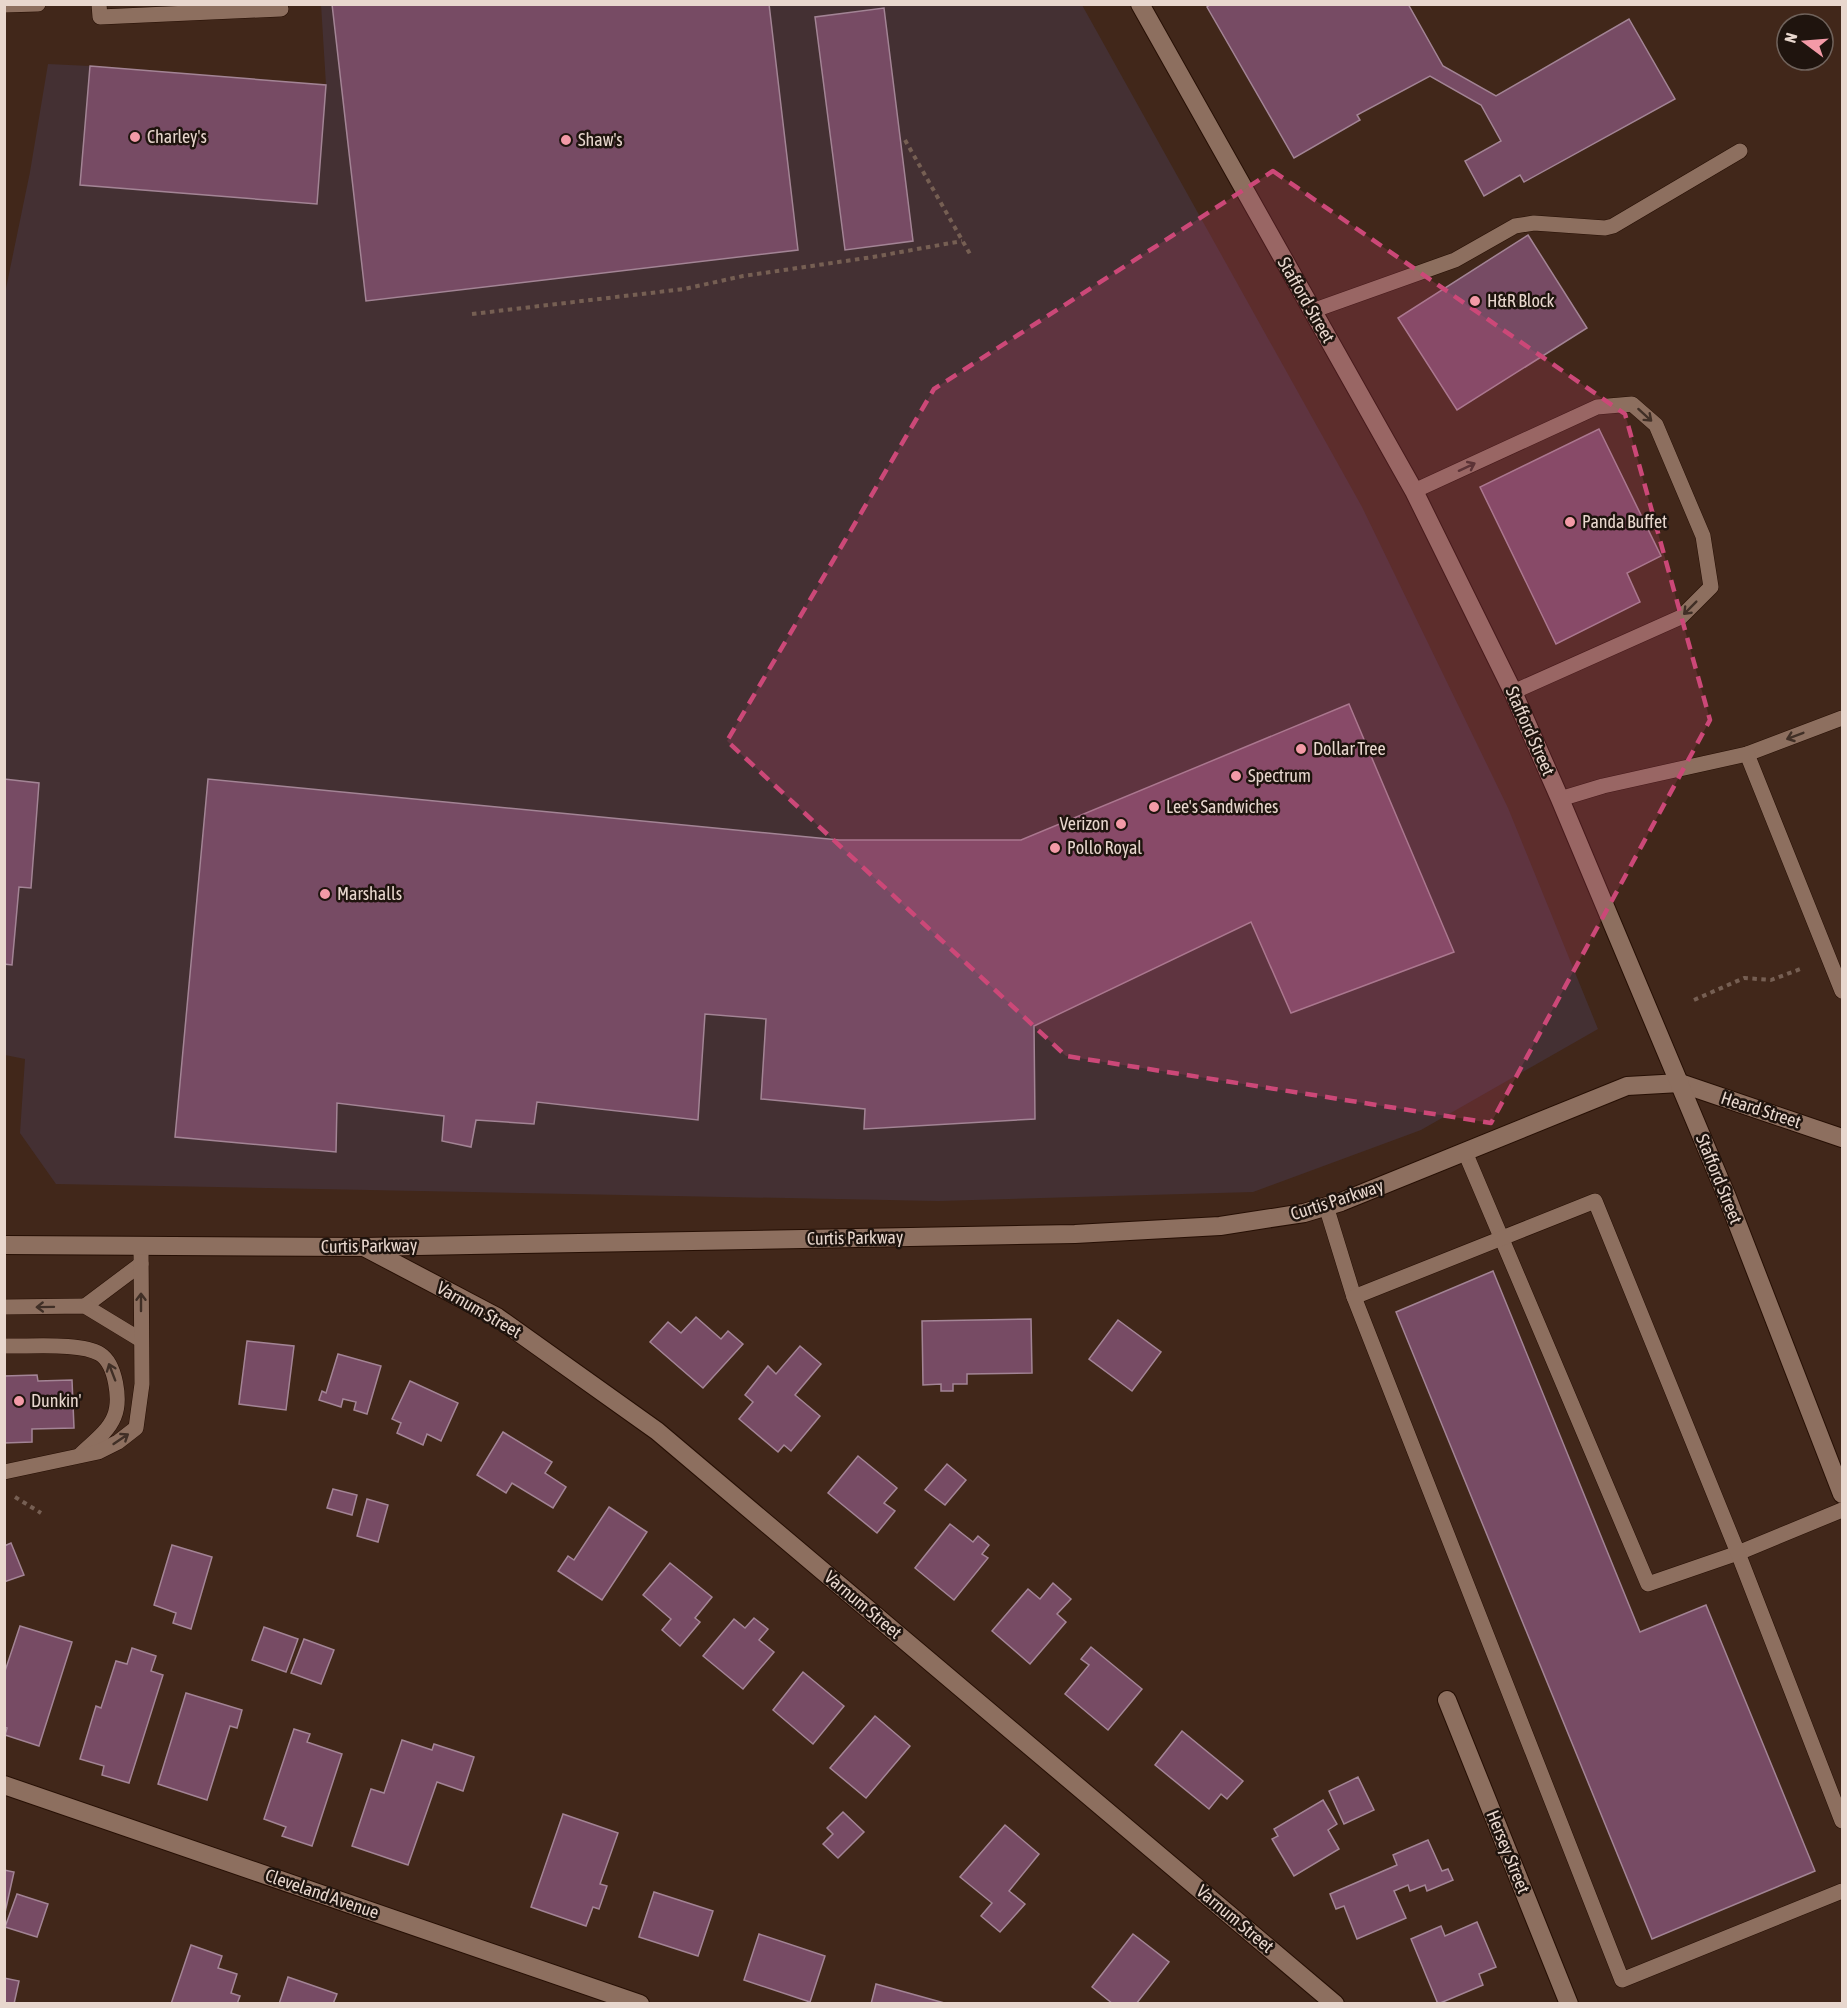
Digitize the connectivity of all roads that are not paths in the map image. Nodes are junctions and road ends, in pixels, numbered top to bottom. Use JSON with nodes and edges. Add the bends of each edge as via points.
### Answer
{"nodes":[{"id":1,"x":38,"y":4,"type":"edge"},
{"id":2,"x":99,"y":4,"type":"edge"},
{"id":3,"x":1140,"y":4,"type":"edge"},
{"id":4,"x":4,"y":5,"type":"edge"},
{"id":5,"x":281,"y":9,"type":"dead end"},
{"id":6,"x":1740,"y":151,"type":"dead end"},
{"id":7,"x":1312,"y":311,"type":"junction"},
{"id":8,"x":1414,"y":491,"type":"junction"},
{"id":9,"x":1513,"y":692,"type":"junction"},
{"id":10,"x":1842,"y":718,"type":"edge"},
{"id":11,"x":1747,"y":754,"type":"junction"},
{"id":12,"x":1560,"y":799,"type":"junction"},
{"id":13,"x":1842,"y":991,"type":"edge"},
{"id":14,"x":1680,"y":1083,"type":"junction"},
{"id":15,"x":1842,"y":1137,"type":"edge"},
{"id":16,"x":1465,"y":1152,"type":"junction"},
{"id":17,"x":1326,"y":1206,"type":"junction"},
{"id":18,"x":1500,"y":1237,"type":"junction"},
{"id":19,"x":4,"y":1245,"type":"edge"},
{"id":20,"x":364,"y":1247,"type":"junction"},
{"id":21,"x":141,"y":1256,"type":"junction"},
{"id":22,"x":1354,"y":1297,"type":"junction"},
{"id":23,"x":85,"y":1306,"type":"junction"},
{"id":24,"x":4,"y":1307,"type":"edge"},
{"id":25,"x":141,"y":1340,"type":"junction"},
{"id":26,"x":4,"y":1346,"type":"edge"},
{"id":27,"x":78,"y":1457,"type":"junction"},
{"id":28,"x":4,"y":1472,"type":"edge"},
{"id":29,"x":1842,"y":1494,"type":"edge"},
{"id":30,"x":1842,"y":1510,"type":"edge"},
{"id":31,"x":1738,"y":1553,"type":"junction"},
{"id":32,"x":1447,"y":1700,"type":"dead end"},
{"id":33,"x":4,"y":1785,"type":"edge"},
{"id":34,"x":1842,"y":1821,"type":"edge"},
{"id":35,"x":1842,"y":1891,"type":"edge"},
{"id":36,"x":640,"y":2004,"type":"edge"},
{"id":37,"x":1335,"y":2004,"type":"edge"},
{"id":38,"x":1569,"y":2004,"type":"edge"}],
"edges":[{"from":1,"to":4,"type":"lane"},
{"from":2,"to":5,"type":"lane","via":[[100,17]]},
{"from":3,"to":7,"type":"street","name":"Stafford Street"},
{"from":6,"to":7,"type":"lane","via":[[1613,226],[1515,226],[1455,260]]},
{"from":7,"to":8,"type":"street","name":"Stafford Street"},
{"from":8,"to":9,"type":"street","name":"Stafford Street"},
{"from":8,"to":9,"type":"lane","one_way":true,"via":[[1597,407],[1632,404],[1656,425],[1703,536],[1711,587],[1681,617]]},
{"from":9,"to":12,"type":"street","name":"Stafford Street"},
{"from":10,"to":11,"type":"lane","one_way":true},
{"from":11,"to":12,"type":"lane"},
{"from":11,"to":13,"type":"lane"},
{"from":12,"to":14,"type":"street","name":"Stafford Street"},
{"from":14,"to":15,"type":"street","name":"Heard Street"},
{"from":14,"to":16,"type":"street","name":"Curtis Parkway","via":[[1627,1086]]},
{"from":14,"to":29,"type":"street","name":"Stafford Street"},
{"from":16,"to":17,"type":"street","name":"Curtis Parkway"},
{"from":16,"to":18,"type":"lane"},
{"from":17,"to":20,"type":"street","name":"Curtis Parkway","via":[[1220,1226],[1075,1234]]},
{"from":17,"to":22,"type":"lane"},
{"from":18,"to":22,"type":"lane"},
{"from":18,"to":31,"type":"lane","via":[[1648,1584]]},
{"from":18,"to":31,"type":"lane","via":[[1595,1201]]},
{"from":19,"to":21,"type":"street","name":"Curtis Parkway"},
{"from":20,"to":21,"type":"street","name":"Curtis Parkway"},
{"from":20,"to":37,"type":"street","name":"Varnum Street","via":[[497,1317],[657,1431]]},
{"from":21,"to":23,"type":"lane"},
{"from":25,"to":21,"type":"lane","one_way":true},
{"from":22,"to":35,"type":"lane","via":[[1622,1980]]},
{"from":23,"to":24,"type":"lane","one_way":true},
{"from":23,"to":25,"type":"lane"},
{"from":27,"to":25,"type":"lane","one_way":true,"via":[[98,1452],[136,1428],[142,1384]]},
{"from":27,"to":26,"type":"lane","one_way":true,"via":[[114,1417],[117,1389],[112,1367],[101,1354],[79,1347]]},
{"from":27,"to":28,"type":"lane"},
{"from":30,"to":31,"type":"lane"},
{"from":31,"to":34,"type":"lane"},
{"from":32,"to":38,"type":"street","name":"Hersey Street"},
{"from":33,"to":36,"type":"street","name":"Cleveland Avenue"}]}
